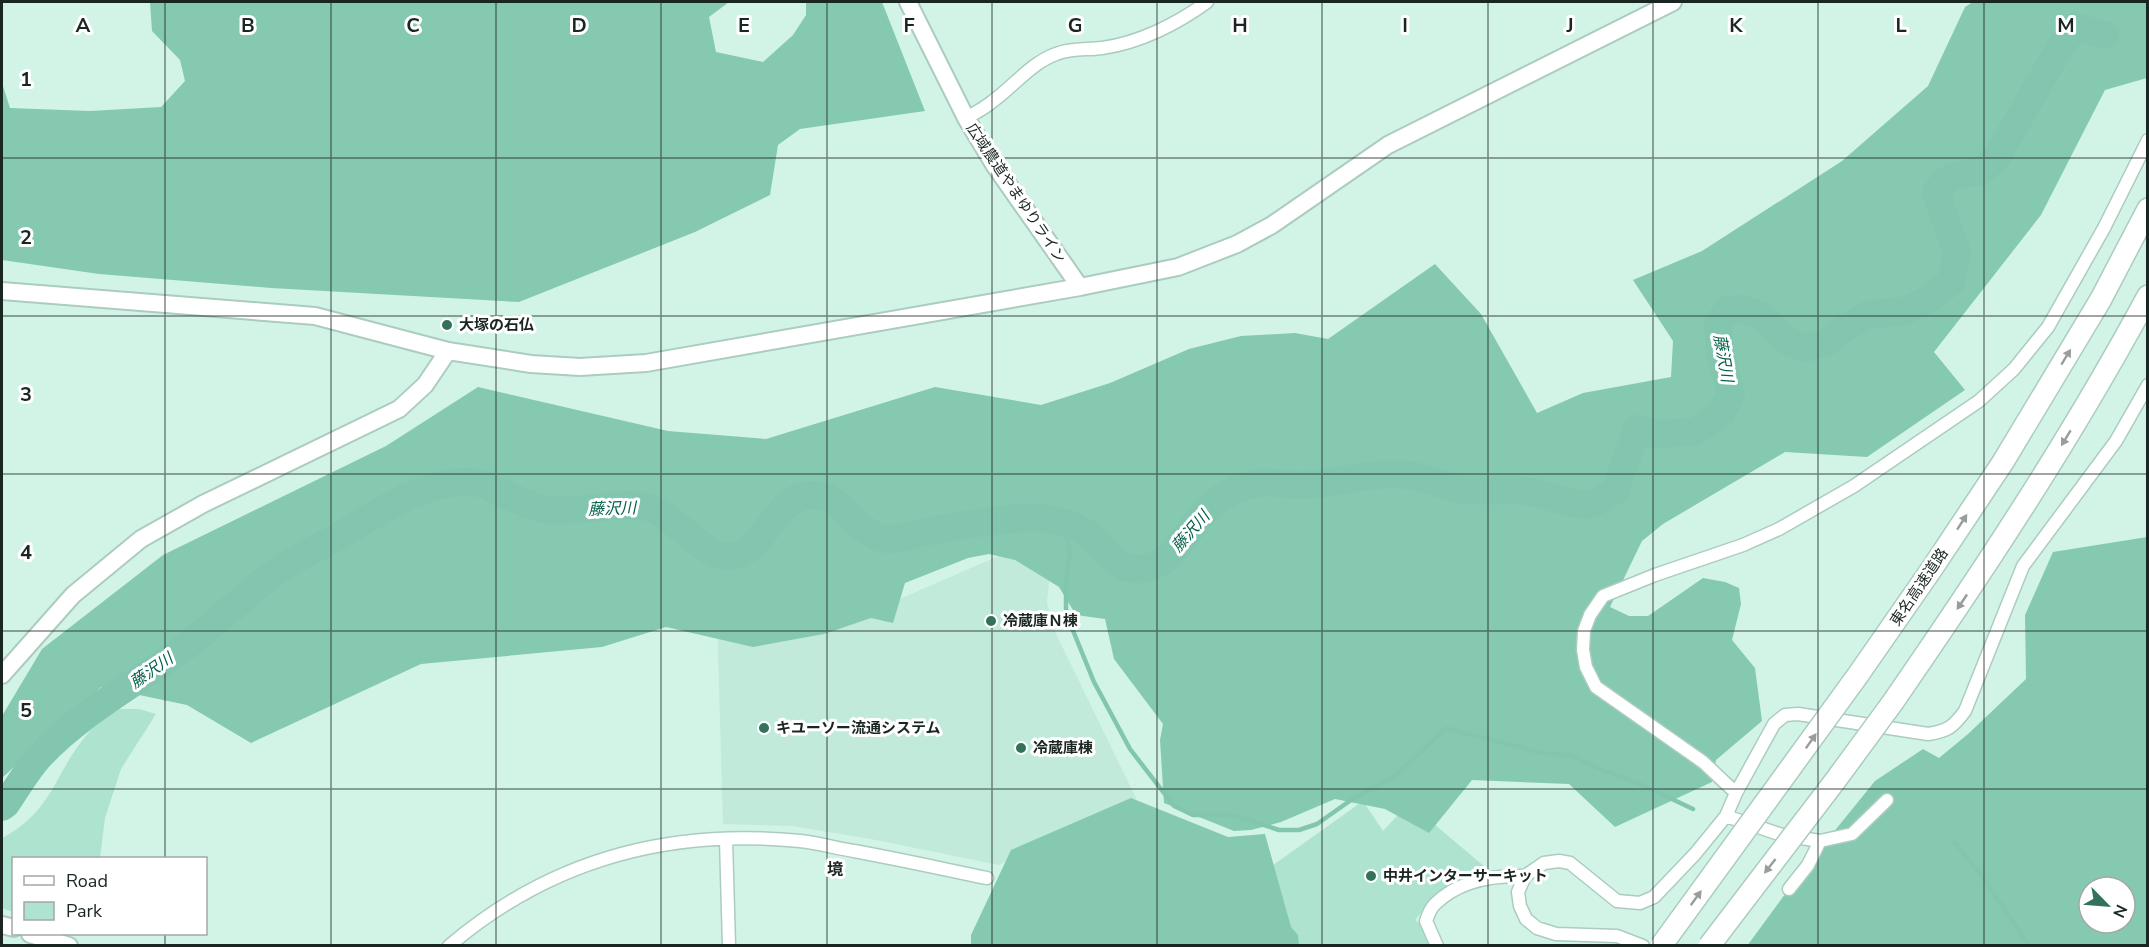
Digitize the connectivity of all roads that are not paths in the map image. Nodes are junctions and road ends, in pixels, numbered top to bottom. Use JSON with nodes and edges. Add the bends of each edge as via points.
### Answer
{"nodes":[{"id":1,"x":908,"y":2,"type":"edge"},
{"id":2,"x":1207,"y":2,"type":"edge"},
{"id":3,"x":1673,"y":2,"type":"edge"},
{"id":4,"x":966,"y":118,"type":"junction"},
{"id":5,"x":2148,"y":140,"type":"edge"},
{"id":6,"x":2148,"y":209,"type":"edge"},
{"id":7,"x":1080,"y":287,"type":"junction"},
{"id":8,"x":2,"y":291,"type":"edge"},
{"id":9,"x":2148,"y":296,"type":"edge"},
{"id":10,"x":448,"y":351,"type":"junction"},
{"id":11,"x":2148,"y":385,"type":"edge"},
{"id":12,"x":2,"y":675,"type":"edge"},
{"id":13,"x":1736,"y":793,"type":"junction"},
{"id":14,"x":1887,"y":800,"type":"dead end"},
{"id":15,"x":1726,"y":816,"type":"junction"},
{"id":16,"x":726,"y":839,"type":"junction"},
{"id":17,"x":1820,"y":841,"type":"junction"},
{"id":18,"x":1526,"y":876,"type":"junction"},
{"id":19,"x":987,"y":878,"type":"dead end"},
{"id":20,"x":1789,"y":889,"type":"dead end"},
{"id":21,"x":36,"y":935,"type":"edge"},
{"id":22,"x":69,"y":945,"type":"edge"},
{"id":23,"x":449,"y":945,"type":"edge"},
{"id":24,"x":729,"y":945,"type":"edge"},
{"id":25,"x":1437,"y":945,"type":"edge"},
{"id":26,"x":1643,"y":945,"type":"edge"},
{"id":27,"x":1661,"y":945,"type":"edge"},
{"id":28,"x":1709,"y":945,"type":"edge"}],
"edges":[{"from":1,"to":4,"type":"street","name":"広域農道やまゆりライン"},
{"from":2,"to":4,"type":"street","via":[[1173,23],[1125,44],[1055,54]]},
{"from":3,"to":7,"type":"street","via":[[1388,145],[1272,225],[1237,244],[1178,267]]},
{"from":4,"to":7,"type":"street","name":"広域農道やまゆりライン","via":[[994,166]]},
{"from":5,"to":13,"type":"street","via":[[2048,327],[2014,369],[1979,401],[1854,486],[1779,529],[1743,546],[1603,596],[1590,615],[1583,650],[1596,687],[1703,762]]},
{"from":27,"to":6,"type":"highway","name":"東名高速道路","one_way":true,"bridge":true,"via":[[1858,675],[2003,462],[2101,299]]},
{"from":7,"to":10,"type":"street","via":[[646,363],[580,367]]},
{"from":8,"to":10,"type":"street","via":[[315,316]]},
{"from":9,"to":28,"type":"highway","one_way":true,"bridge":true,"via":[[2040,482],[1966,597],[1893,702]]},
{"from":10,"to":12,"type":"street","via":[[425,385],[399,409],[203,504],[141,539],[73,595]]},
{"from":11,"to":13,"type":"street","via":[[2116,441],[2023,566],[1965,711],[1956,723],[1944,732],[1928,734],[1798,714],[1785,716],[1774,724]]},
{"from":13,"to":15,"type":"street"},
{"from":14,"to":17,"type":"street","via":[[1852,834]]},
{"from":15,"to":17,"type":"street","via":[[1782,835]]},
{"from":15,"to":18,"type":"street","via":[[1654,897],[1640,903],[1617,901],[1570,863],[1544,863]]},
{"from":16,"to":19,"type":"street","via":[[801,841]]},
{"from":16,"to":23,"type":"street","via":[[684,840],[622,852],[546,881]]},
{"from":16,"to":24,"type":"street"},
{"from":17,"to":20,"type":"street"},
{"from":18,"to":25,"type":"street","via":[[1483,878],[1433,904],[1426,921]]},
{"from":18,"to":26,"type":"street","via":[[1518,892],[1520,906],[1526,920],[1537,928],[1556,934],[1617,936]]},
{"from":21,"to":22,"type":"street"}]}
